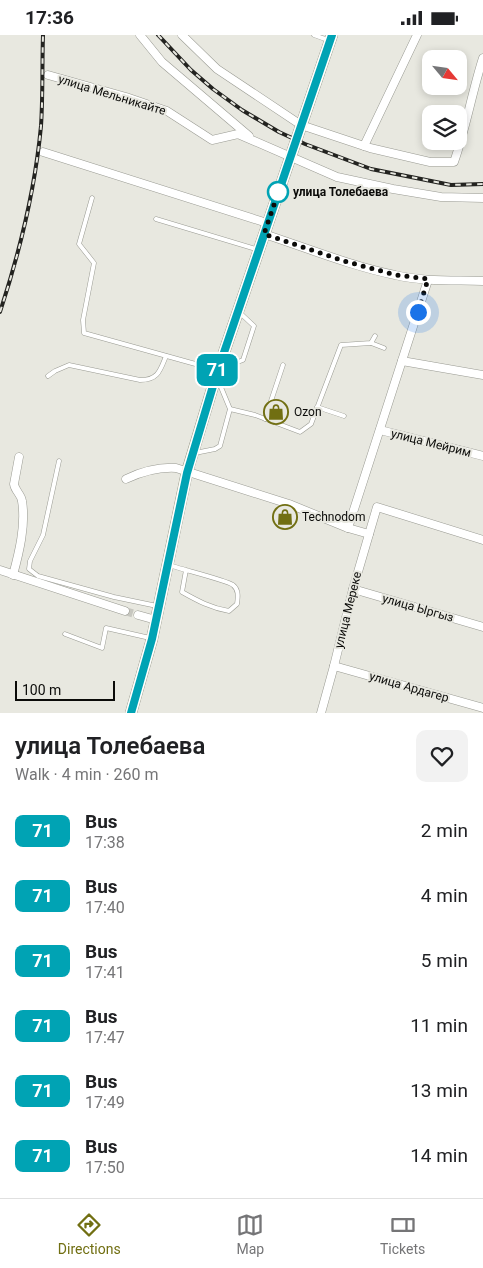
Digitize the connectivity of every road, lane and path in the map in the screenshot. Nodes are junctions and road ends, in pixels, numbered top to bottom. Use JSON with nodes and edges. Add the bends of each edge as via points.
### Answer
{"nodes":[{"id":1,"x":140,"y":35,"type":"edge"},
{"id":2,"x":182,"y":35,"type":"edge"},
{"id":3,"x":314,"y":35,"type":"edge"},
{"id":4,"x":417,"y":35,"type":"edge"},
{"id":5,"x":332,"y":38,"type":"edge"},
{"id":6,"x":483,"y":58,"type":"edge"},
{"id":7,"x":48,"y":75,"type":"dead end"},
{"id":8,"x":301,"y":125,"type":"junction"},
{"id":9,"x":256,"y":141,"type":"junction"},
{"id":10,"x":364,"y":146,"type":"junction"},
{"id":11,"x":43,"y":152,"type":"dead end"},
{"id":12,"x":290,"y":157,"type":"junction"},
{"id":13,"x":92,"y":198,"type":"dead end"},
{"id":14,"x":483,"y":198,"type":"edge"},
{"id":15,"x":156,"y":219,"type":"dead end"},
{"id":16,"x":266,"y":228,"type":"junction"},
{"id":17,"x":258,"y":250,"type":"junction"},
{"id":18,"x":428,"y":279,"type":"junction"},
{"id":19,"x":483,"y":281,"type":"edge"},
{"id":20,"x":238,"y":311,"type":"junction"},
{"id":21,"x":375,"y":336,"type":"dead end"},
{"id":22,"x":372,"y":343,"type":"junction"},
{"id":23,"x":384,"y":348,"type":"dead end"},
{"id":24,"x":166,"y":356,"type":"junction"},
{"id":25,"x":402,"y":361,"type":"junction"},
{"id":26,"x":283,"y":365,"type":"dead end"},
{"id":27,"x":217,"y":373,"type":"junction"},
{"id":28,"x":483,"y":375,"type":"edge"},
{"id":29,"x":48,"y":376,"type":"dead end"},
{"id":30,"x":317,"y":407,"type":"junction"},
{"id":31,"x":230,"y":409,"type":"junction"},
{"id":32,"x":344,"y":416,"type":"dead end"},
{"id":33,"x":265,"y":419,"type":"junction"},
{"id":34,"x":380,"y":429,"type":"junction"},
{"id":35,"x":193,"y":453,"type":"junction"},
{"id":36,"x":483,"y":456,"type":"edge"},
{"id":37,"x":19,"y":457,"type":"dead end"},
{"id":38,"x":58,"y":461,"type":"dead end"},
{"id":39,"x":187,"y":473,"type":"junction"},
{"id":40,"x":126,"y":479,"type":"dead end"},
{"id":41,"x":348,"y":528,"type":"junction"},
{"id":42,"x":369,"y":534,"type":"junction"},
{"id":43,"x":483,"y":540,"type":"edge"},
{"id":44,"x":166,"y":565,"type":"junction"},
{"id":45,"x":0,"y":570,"type":"edge"},
{"id":46,"x":186,"y":570,"type":"junction"},
{"id":47,"x":13,"y":575,"type":"junction"},
{"id":48,"x":353,"y":589,"type":"junction"},
{"id":49,"x":158,"y":606,"type":"junction"},
{"id":50,"x":125,"y":611,"type":"tunnel mouth"},
{"id":51,"x":138,"y":615,"type":"tunnel mouth"},
{"id":52,"x":156,"y":620,"type":"junction"},
{"id":53,"x":483,"y":627,"type":"edge"},
{"id":54,"x":65,"y":634,"type":"dead end"},
{"id":55,"x":152,"y":639,"type":"junction"},
{"id":56,"x":334,"y":666,"type":"junction"},
{"id":57,"x":483,"y":708,"type":"edge"},
{"id":58,"x":131,"y":713,"type":"edge"},
{"id":59,"x":321,"y":713,"type":"edge"}],
"edges":[{"from":1,"to":9,"type":"street","name":"улица Мельникайте","via":[[162,62]]},
{"from":2,"to":8,"type":"street","via":[[217,69]]},
{"from":3,"to":5,"type":"lane"},
{"from":4,"to":10,"type":"street"},
{"from":5,"to":8,"type":"main road"},
{"from":6,"to":10,"type":"street","via":[[454,163],[430,162]]},
{"from":7,"to":9,"type":"street","name":"улица Мельникайте","via":[[167,111],[212,140],[238,134]]},
{"from":8,"to":10,"type":"street"},
{"from":8,"to":12,"type":"main road"},
{"from":9,"to":12,"type":"street","name":"улица Мельникайте"},
{"from":11,"to":16,"type":"street"},
{"from":12,"to":14,"type":"street","name":"улица Мельникайте","via":[[337,177],[393,189],[442,197]]},
{"from":12,"to":16,"type":"main road"},
{"from":13,"to":24,"type":"lane","via":[[79,244],[94,263],[82,320],[84,333]]},
{"from":15,"to":17,"type":"lane"},
{"from":16,"to":17,"type":"main road"},
{"from":16,"to":18,"type":"street","via":[[344,261],[396,275]]},
{"from":17,"to":20,"type":"main road"},
{"from":18,"to":19,"type":"street"},
{"from":18,"to":25,"type":"street"},
{"from":20,"to":27,"type":"main road"},
{"from":20,"to":27,"type":"lane","via":[[254,326],[243,360]]},
{"from":21,"to":22,"type":"lane"},
{"from":22,"to":23,"type":"lane"},
{"from":22,"to":30,"type":"lane","via":[[341,345]]},
{"from":24,"to":27,"type":"lane"},
{"from":24,"to":29,"type":"lane","via":[[155,377],[149,380],[70,365]]},
{"from":25,"to":28,"type":"street"},
{"from":25,"to":34,"type":"street"},
{"from":26,"to":33,"type":"lane"},
{"from":27,"to":31,"type":"lane"},
{"from":27,"to":35,"type":"main road"},
{"from":30,"to":32,"type":"lane"},
{"from":30,"to":33,"type":"lane","via":[[311,424],[300,433]]},
{"from":31,"to":33,"type":"lane"},
{"from":31,"to":35,"type":"lane","via":[[220,446]]},
{"from":34,"to":36,"type":"street","name":"улица Мейрим"},
{"from":34,"to":41,"type":"street"},
{"from":35,"to":39,"type":"main road"},
{"from":37,"to":47,"type":"street","via":[[14,488],[21,495],[22,535]]},
{"from":38,"to":49,"type":"lane","via":[[43,535],[29,569],[38,576]]},
{"from":39,"to":40,"type":"street","via":[[167,467]]},
{"from":39,"to":41,"type":"street","via":[[289,504]]},
{"from":39,"to":44,"type":"main road"},
{"from":41,"to":42,"type":"street"},
{"from":42,"to":43,"type":"street","name":"улица Мереке","via":[[377,507]]},
{"from":42,"to":48,"type":"street","name":"улица Мереке"},
{"from":44,"to":46,"type":"lane"},
{"from":44,"to":49,"type":"main road"},
{"from":45,"to":47,"type":"street"},
{"from":46,"to":46,"type":"lane","via":[[233,585],[238,593],[237,604],[229,611],[218,609],[182,592]]},
{"from":47,"to":50,"type":"street"},
{"from":48,"to":53,"type":"street","name":"улица Ыргыз"},
{"from":48,"to":56,"type":"street","name":"улица Мереке"},
{"from":49,"to":52,"type":"main road"},
{"from":51,"to":52,"type":"street"},
{"from":52,"to":55,"type":"main road"},
{"from":54,"to":55,"type":"lane","via":[[102,648],[106,628]]},
{"from":55,"to":58,"type":"main road"},
{"from":56,"to":57,"type":"street","name":"улица Ардагер"},
{"from":56,"to":59,"type":"street","name":"улица Мереке"}]}
